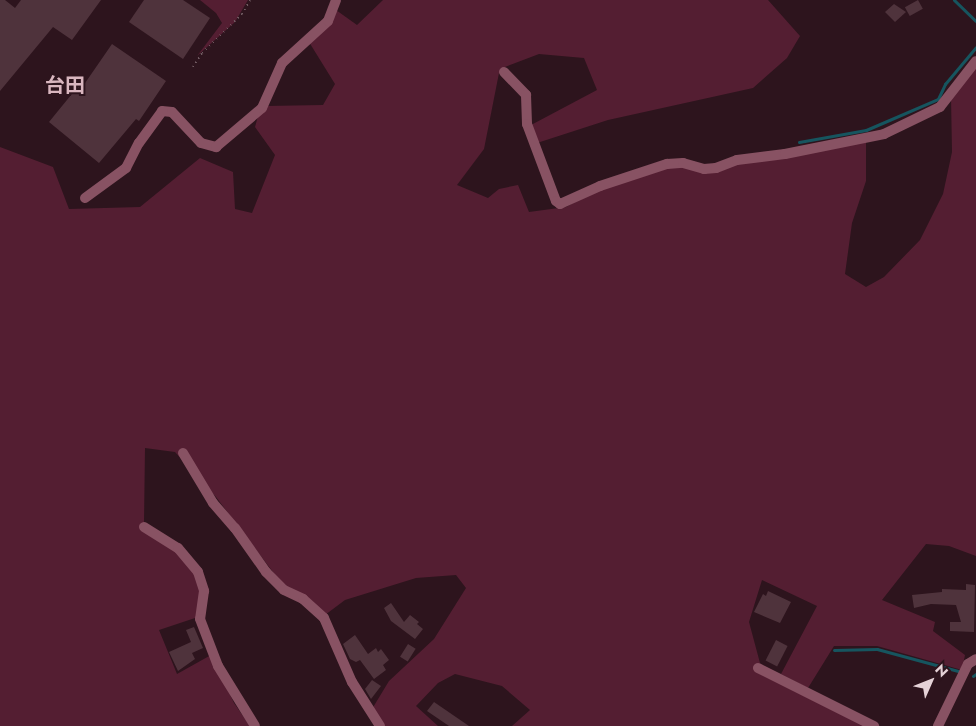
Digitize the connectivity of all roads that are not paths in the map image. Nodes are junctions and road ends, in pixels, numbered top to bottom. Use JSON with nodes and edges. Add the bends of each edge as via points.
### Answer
{"nodes":[{"id":1,"x":336,"y":0,"type":"edge"},
{"id":2,"x":976,"y":61,"type":"edge"},
{"id":3,"x":504,"y":72,"type":"dead end"},
{"id":4,"x":85,"y":198,"type":"dead end"},
{"id":5,"x":183,"y":453,"type":"dead end"},
{"id":6,"x":144,"y":527,"type":"dead end"},
{"id":7,"x":976,"y":659,"type":"edge"},
{"id":8,"x":758,"y":668,"type":"dead end"},
{"id":9,"x":255,"y":726,"type":"edge"},
{"id":10,"x":380,"y":726,"type":"edge"},
{"id":11,"x":874,"y":726,"type":"edge"},
{"id":12,"x":938,"y":726,"type":"edge"}],
"edges":[{"from":1,"to":4,"type":"street","via":[[328,21],[282,63],[262,108],[216,147],[201,143],[172,112],[162,111],[126,168]]},
{"from":2,"to":3,"type":"street","via":[[940,107],[884,134],[737,160],[716,168],[667,164],[600,186],[560,204],[556,201],[527,124],[526,95]]},
{"from":5,"to":10,"type":"street","via":[[213,503],[266,572],[284,590],[303,599],[324,618],[352,682]]},
{"from":6,"to":9,"type":"street","via":[[178,548],[198,572],[204,591],[200,619],[218,666]]},
{"from":7,"to":12,"type":"street","via":[[968,664]]},
{"from":8,"to":11,"type":"street"}]}
